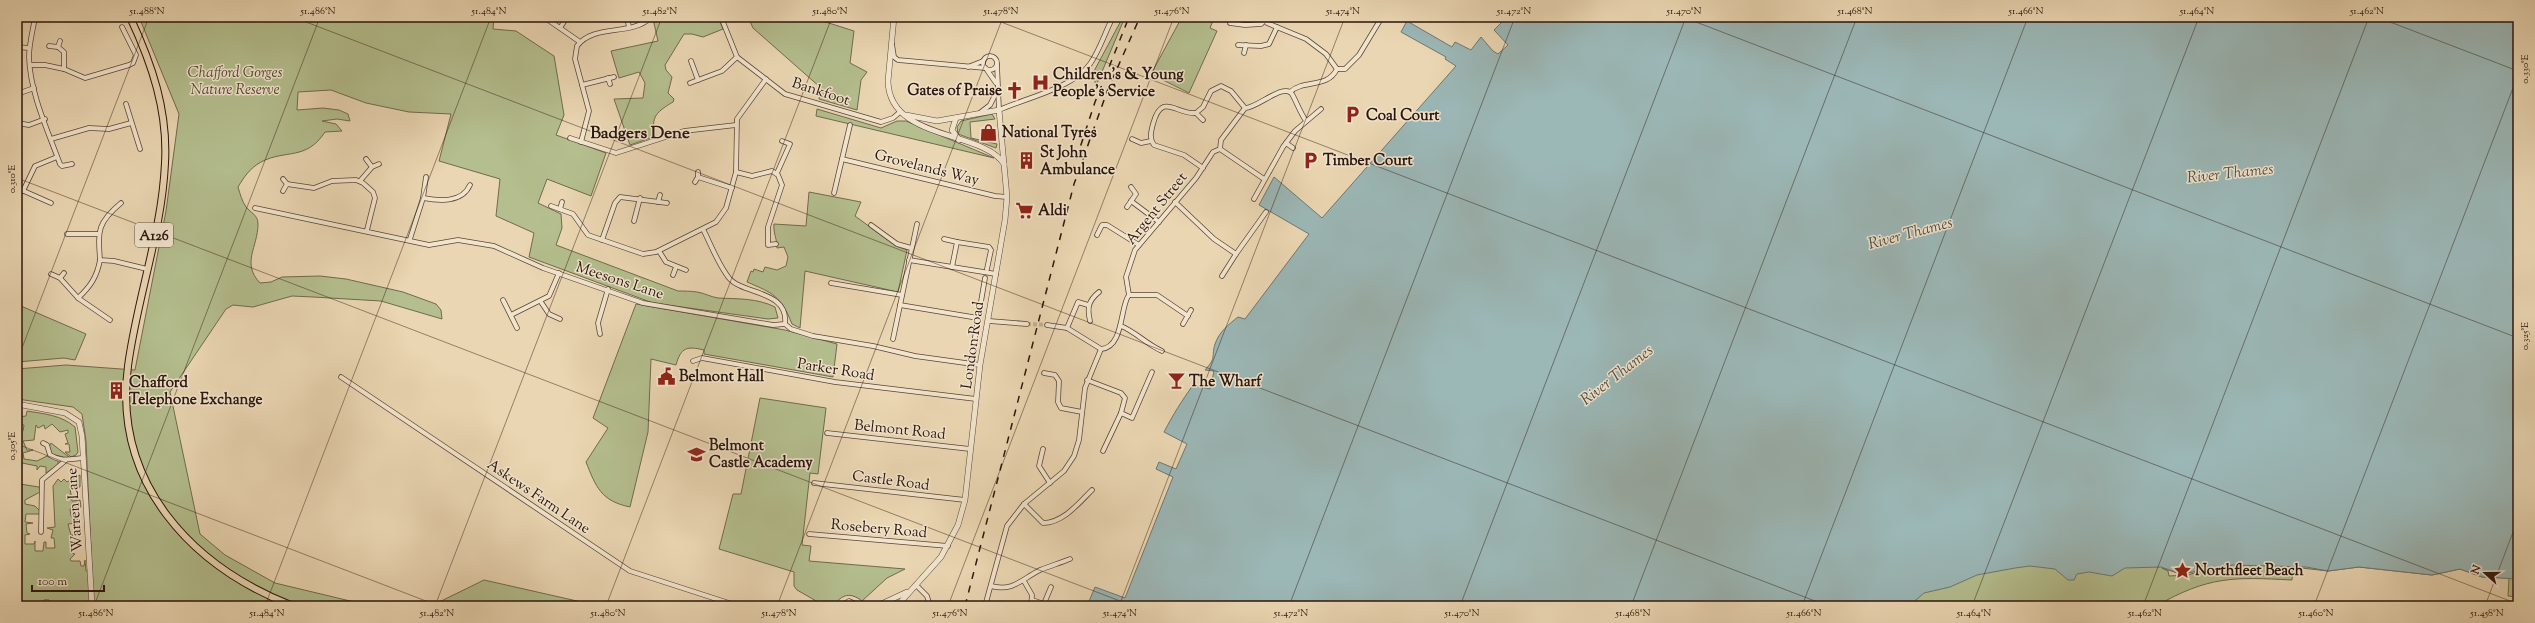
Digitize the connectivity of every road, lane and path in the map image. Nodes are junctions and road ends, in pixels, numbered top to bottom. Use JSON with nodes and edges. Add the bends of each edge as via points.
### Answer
{"nodes":[{"id":1,"x":35,"y":17,"type":"edge"},
{"id":2,"x":52,"y":17,"type":"edge"},
{"id":3,"x":80,"y":17,"type":"edge"},
{"id":4,"x":130,"y":17,"type":"edge"},
{"id":5,"x":544,"y":17,"type":"edge"},
{"id":6,"x":567,"y":17,"type":"edge"},
{"id":7,"x":627,"y":17,"type":"edge"},
{"id":8,"x":651,"y":17,"type":"edge"},
{"id":9,"x":721,"y":17,"type":"edge"},
{"id":10,"x":894,"y":17,"type":"edge"},
{"id":11,"x":897,"y":17,"type":"edge"},
{"id":12,"x":1113,"y":17,"type":"edge"},
{"id":13,"x":1382,"y":17,"type":"edge"},
{"id":14,"x":1266,"y":18,"type":"edge"},
{"id":15,"x":1230,"y":23,"type":"dead end"},
{"id":16,"x":122,"y":27,"type":"dead end"},
{"id":17,"x":629,"y":27,"type":"junction"},
{"id":18,"x":1277,"y":27,"type":"junction"},
{"id":19,"x":560,"y":28,"type":"junction"},
{"id":20,"x":893,"y":30,"type":"junction"},
{"id":21,"x":60,"y":41,"type":"dead end"},
{"id":22,"x":580,"y":42,"type":"junction"},
{"id":23,"x":130,"y":43,"type":"junction"},
{"id":24,"x":892,"y":44,"type":"junction"},
{"id":25,"x":125,"y":45,"type":"dead end"},
{"id":26,"x":1238,"y":45,"type":"dead end"},
{"id":27,"x":1246,"y":45,"type":"junction"},
{"id":28,"x":49,"y":46,"type":"dead end"},
{"id":29,"x":17,"y":47,"type":"edge"},
{"id":30,"x":29,"y":48,"type":"junction"},
{"id":31,"x":58,"y":48,"type":"junction"},
{"id":32,"x":1244,"y":53,"type":"dead end"},
{"id":33,"x":737,"y":57,"type":"junction"},
{"id":34,"x":691,"y":61,"type":"dead end"},
{"id":35,"x":983,"y":61,"type":"junction"},
{"id":36,"x":30,"y":65,"type":"junction"},
{"id":37,"x":997,"y":65,"type":"junction"},
{"id":38,"x":968,"y":67,"type":"junction"},
{"id":39,"x":64,"y":69,"type":"junction"},
{"id":40,"x":986,"y":69,"type":"junction"},
{"id":41,"x":1337,"y":69,"type":"junction"},
{"id":42,"x":614,"y":77,"type":"dead end"},
{"id":43,"x":608,"y":78,"type":"junction"},
{"id":44,"x":766,"y":79,"type":"junction"},
{"id":45,"x":698,"y":80,"type":"junction"},
{"id":46,"x":690,"y":83,"type":"dead end"},
{"id":47,"x":610,"y":84,"type":"dead end"},
{"id":48,"x":996,"y":84,"type":"junction"},
{"id":49,"x":582,"y":85,"type":"junction"},
{"id":50,"x":34,"y":88,"type":"junction"},
{"id":51,"x":997,"y":91,"type":"junction"},
{"id":52,"x":1290,"y":92,"type":"junction"},
{"id":53,"x":17,"y":94,"type":"edge"},
{"id":54,"x":126,"y":104,"type":"dead end"},
{"id":55,"x":1245,"y":108,"type":"junction"},
{"id":56,"x":1321,"y":109,"type":"dead end"},
{"id":57,"x":999,"y":110,"type":"junction"},
{"id":58,"x":900,"y":112,"type":"junction"},
{"id":59,"x":980,"y":112,"type":"junction"},
{"id":60,"x":1196,"y":112,"type":"junction"},
{"id":61,"x":906,"y":115,"type":"junction"},
{"id":62,"x":956,"y":118,"type":"junction"},
{"id":63,"x":45,"y":119,"type":"junction"},
{"id":64,"x":1203,"y":120,"type":"dead end"},
{"id":65,"x":1306,"y":121,"type":"junction"},
{"id":66,"x":17,"y":122,"type":"edge"},
{"id":67,"x":131,"y":123,"type":"junction"},
{"id":68,"x":736,"y":125,"type":"junction"},
{"id":69,"x":850,"y":125,"type":"dead end"},
{"id":70,"x":570,"y":138,"type":"dead end"},
{"id":71,"x":52,"y":139,"type":"junction"},
{"id":72,"x":1132,"y":139,"type":"dead end"},
{"id":73,"x":782,"y":141,"type":"dead end"},
{"id":74,"x":960,"y":141,"type":"junction"},
{"id":75,"x":1151,"y":141,"type":"junction"},
{"id":76,"x":581,"y":142,"type":"junction"},
{"id":77,"x":1002,"y":143,"type":"junction"},
{"id":78,"x":1286,"y":143,"type":"junction"},
{"id":79,"x":1293,"y":148,"type":"dead end"},
{"id":80,"x":140,"y":149,"type":"dead end"},
{"id":81,"x":1220,"y":149,"type":"junction"},
{"id":82,"x":991,"y":152,"type":"junction"},
{"id":83,"x":57,"y":157,"type":"junction"},
{"id":84,"x":366,"y":159,"type":"dead end"},
{"id":85,"x":842,"y":159,"type":"junction"},
{"id":86,"x":72,"y":164,"type":"dead end"},
{"id":87,"x":379,"y":164,"type":"dead end"},
{"id":88,"x":1004,"y":164,"type":"junction"},
{"id":89,"x":372,"y":167,"type":"junction"},
{"id":90,"x":1203,"y":168,"type":"junction"},
{"id":91,"x":698,"y":172,"type":"dead end"},
{"id":92,"x":736,"y":172,"type":"junction"},
{"id":93,"x":777,"y":173,"type":"junction"},
{"id":94,"x":426,"y":177,"type":"dead end"},
{"id":95,"x":698,"y":177,"type":"junction"},
{"id":96,"x":283,"y":179,"type":"dead end"},
{"id":97,"x":1264,"y":179,"type":"junction"},
{"id":98,"x":360,"y":181,"type":"junction"},
{"id":99,"x":695,"y":182,"type":"dead end"},
{"id":100,"x":287,"y":184,"type":"junction"},
{"id":101,"x":470,"y":185,"type":"dead end"},
{"id":102,"x":1131,"y":187,"type":"dead end"},
{"id":103,"x":17,"y":188,"type":"edge"},
{"id":104,"x":732,"y":188,"type":"junction"},
{"id":105,"x":24,"y":191,"type":"junction"},
{"id":106,"x":283,"y":191,"type":"dead end"},
{"id":107,"x":834,"y":193,"type":"dead end"},
{"id":108,"x":660,"y":195,"type":"dead end"},
{"id":109,"x":1007,"y":196,"type":"junction"},
{"id":110,"x":423,"y":198,"type":"junction"},
{"id":111,"x":640,"y":198,"type":"junction"},
{"id":112,"x":1254,"y":199,"type":"dead end"},
{"id":113,"x":1131,"y":201,"type":"junction"},
{"id":114,"x":562,"y":202,"type":"dead end"},
{"id":115,"x":658,"y":202,"type":"junction"},
{"id":116,"x":1175,"y":202,"type":"junction"},
{"id":117,"x":51,"y":203,"type":"dead end"},
{"id":118,"x":121,"y":203,"type":"dead end"},
{"id":119,"x":667,"y":203,"type":"dead end"},
{"id":120,"x":551,"y":206,"type":"dead end"},
{"id":121,"x":1127,"y":207,"type":"dead end"},
{"id":122,"x":256,"y":208,"type":"dead end"},
{"id":123,"x":560,"y":209,"type":"junction"},
{"id":124,"x":1266,"y":212,"type":"dead end"},
{"id":125,"x":1100,"y":218,"type":"dead end"},
{"id":126,"x":634,"y":221,"type":"dead end"},
{"id":127,"x":1159,"y":222,"type":"junction"},
{"id":128,"x":917,"y":224,"type":"dead end"},
{"id":129,"x":871,"y":225,"type":"dead end"},
{"id":130,"x":1102,"y":225,"type":"junction"},
{"id":131,"x":74,"y":227,"type":"dead end"},
{"id":132,"x":703,"y":229,"type":"junction"},
{"id":133,"x":367,"y":230,"type":"junction"},
{"id":134,"x":74,"y":233,"type":"junction"},
{"id":135,"x":67,"y":234,"type":"dead end"},
{"id":136,"x":98,"y":234,"type":"junction"},
{"id":137,"x":1097,"y":235,"type":"dead end"},
{"id":138,"x":410,"y":239,"type":"junction"},
{"id":139,"x":944,"y":239,"type":"dead end"},
{"id":140,"x":602,"y":240,"type":"junction"},
{"id":141,"x":957,"y":242,"type":"junction"},
{"id":142,"x":776,"y":244,"type":"dead end"},
{"id":143,"x":1139,"y":245,"type":"junction"},
{"id":144,"x":912,"y":248,"type":"junction"},
{"id":145,"x":659,"y":250,"type":"junction"},
{"id":146,"x":1236,"y":254,"type":"junction"},
{"id":147,"x":100,"y":260,"type":"junction"},
{"id":148,"x":909,"y":260,"type":"junction"},
{"id":149,"x":676,"y":267,"type":"junction"},
{"id":150,"x":952,"y":267,"type":"junction"},
{"id":151,"x":147,"y":268,"type":"junction"},
{"id":152,"x":987,"y":269,"type":"dead end"},
{"id":153,"x":686,"y":270,"type":"dead end"},
{"id":154,"x":64,"y":273,"type":"dead end"},
{"id":155,"x":559,"y":273,"type":"junction"},
{"id":156,"x":51,"y":274,"type":"dead end"},
{"id":157,"x":996,"y":274,"type":"junction"},
{"id":158,"x":673,"y":275,"type":"dead end"},
{"id":159,"x":1222,"y":276,"type":"dead end"},
{"id":160,"x":60,"y":278,"type":"junction"},
{"id":161,"x":985,"y":278,"type":"dead end"},
{"id":162,"x":831,"y":283,"type":"dead end"},
{"id":163,"x":608,"y":289,"type":"junction"},
{"id":164,"x":1099,"y":292,"type":"dead end"},
{"id":165,"x":902,"y":295,"type":"junction"},
{"id":166,"x":1129,"y":295,"type":"junction"},
{"id":167,"x":78,"y":298,"type":"junction"},
{"id":168,"x":503,"y":300,"type":"dead end"},
{"id":169,"x":541,"y":302,"type":"junction"},
{"id":170,"x":900,"y":305,"type":"junction"},
{"id":171,"x":1088,"y":305,"type":"junction"},
{"id":172,"x":1191,"y":310,"type":"dead end"},
{"id":173,"x":511,"y":315,"type":"junction"},
{"id":174,"x":1188,"y":316,"type":"junction"},
{"id":175,"x":978,"y":318,"type":"junction"},
{"id":176,"x":560,"y":319,"type":"dead end"},
{"id":177,"x":110,"y":320,"type":"dead end"},
{"id":178,"x":989,"y":321,"type":"junction"},
{"id":179,"x":1090,"y":321,"type":"dead end"},
{"id":180,"x":785,"y":324,"type":"junction"},
{"id":181,"x":1027,"y":324,"type":"tunnel mouth"},
{"id":182,"x":1183,"y":324,"type":"dead end"},
{"id":183,"x":1047,"y":325,"type":"tunnel mouth"},
{"id":184,"x":1121,"y":326,"type":"junction"},
{"id":185,"x":517,"y":328,"type":"dead end"},
{"id":186,"x":1067,"y":328,"type":"junction"},
{"id":187,"x":600,"y":334,"type":"dead end"},
{"id":188,"x":893,"y":339,"type":"dead end"},
{"id":189,"x":1102,"y":349,"type":"junction"},
{"id":190,"x":1162,"y":351,"type":"dead end"},
{"id":191,"x":972,"y":355,"type":"dead end"},
{"id":192,"x":692,"y":361,"type":"dead end"},
{"id":193,"x":980,"y":365,"type":"junction"},
{"id":194,"x":1152,"y":372,"type":"dead end"},
{"id":195,"x":1044,"y":373,"type":"dead end"},
{"id":196,"x":341,"y":377,"type":"dead end"},
{"id":197,"x":1087,"y":380,"type":"junction"},
{"id":198,"x":976,"y":399,"type":"junction"},
{"id":199,"x":17,"y":404,"type":"edge"},
{"id":200,"x":1082,"y":412,"type":"junction"},
{"id":201,"x":1121,"y":413,"type":"junction"},
{"id":202,"x":827,"y":433,"type":"dead end"},
{"id":203,"x":46,"y":443,"type":"dead end"},
{"id":204,"x":970,"y":449,"type":"junction"},
{"id":205,"x":1043,"y":449,"type":"dead end"},
{"id":206,"x":1104,"y":451,"type":"dead end"},
{"id":207,"x":83,"y":458,"type":"junction"},
{"id":208,"x":65,"y":461,"type":"junction"},
{"id":209,"x":814,"y":483,"type":"dead end"},
{"id":210,"x":1050,"y":483,"type":"junction"},
{"id":211,"x":1092,"y":490,"type":"dead end"},
{"id":212,"x":965,"y":500,"type":"junction"},
{"id":213,"x":1024,"y":504,"type":"junction"},
{"id":214,"x":41,"y":532,"type":"dead end"},
{"id":215,"x":809,"y":534,"type":"dead end"},
{"id":216,"x":948,"y":546,"type":"junction"},
{"id":217,"x":1070,"y":559,"type":"dead end"},
{"id":218,"x":1024,"y":581,"type":"junction"},
{"id":219,"x":991,"y":586,"type":"junction"},
{"id":220,"x":915,"y":587,"type":"junction"},
{"id":221,"x":1051,"y":587,"type":"dead end"},
{"id":222,"x":1032,"y":600,"type":"junction"},
{"id":223,"x":859,"y":605,"type":"edge"},
{"id":224,"x":1043,"y":605,"type":"edge"},
{"id":225,"x":92,"y":606,"type":"edge"},
{"id":226,"x":293,"y":606,"type":"edge"},
{"id":227,"x":738,"y":606,"type":"edge"},
{"id":228,"x":841,"y":606,"type":"edge"},
{"id":229,"x":877,"y":606,"type":"edge"},
{"id":230,"x":897,"y":606,"type":"edge"},
{"id":231,"x":930,"y":606,"type":"edge"},
{"id":232,"x":986,"y":606,"type":"edge"},
{"id":233,"x":1031,"y":606,"type":"edge"}],
"edges":[{"from":1,"to":30,"type":"street"},
{"from":2,"to":3,"type":"street"},
{"from":4,"to":151,"type":"main road","number":"A126","via":[[154,71],[163,113],[165,138],[163,184]]},
{"from":5,"to":19,"type":"street"},
{"from":6,"to":19,"type":"street"},
{"from":7,"to":17,"type":"street"},
{"from":8,"to":17,"type":"street","via":[[643,24]]},
{"from":9,"to":33,"type":"street"},
{"from":10,"to":20,"type":"street"},
{"from":11,"to":20,"type":"street"},
{"from":12,"to":57,"type":"street","via":[[1091,63],[1074,79]]},
{"from":13,"to":41,"type":"street","via":[[1355,60],[1345,69]]},
{"from":14,"to":15,"type":"street","via":[[1261,24],[1245,26]]},
{"from":14,"to":18,"type":"street","via":[[1267,23]]},
{"from":16,"to":23,"type":"street"},
{"from":17,"to":22,"type":"street","via":[[590,35]]},
{"from":18,"to":27,"type":"street","via":[[1269,44]]},
{"from":18,"to":41,"type":"street","via":[[1306,39],[1326,54]]},
{"from":19,"to":22,"type":"street"},
{"from":20,"to":24,"type":"street"},
{"from":21,"to":31,"type":"street"},
{"from":22,"to":49,"type":"street","via":[[575,59]]},
{"from":23,"to":25,"type":"street"},
{"from":23,"to":39,"type":"street","via":[[136,55],[133,63],[129,65],[84,78]]},
{"from":24,"to":38,"type":"street","via":[[896,59]]},
{"from":24,"to":58,"type":"street","via":[[888,91]]},
{"from":26,"to":27,"type":"street"},
{"from":27,"to":32,"type":"street"},
{"from":28,"to":31,"type":"street"},
{"from":29,"to":30,"type":"street"},
{"from":30,"to":36,"type":"street"},
{"from":31,"to":39,"type":"street","via":[[65,55]]},
{"from":33,"to":44,"type":"street","name":"Bankfoot"},
{"from":33,"to":45,"type":"street","via":[[722,71]]},
{"from":34,"to":45,"type":"street"},
{"from":35,"to":37,"type":"street","via":[[991,56],[995,58]]},
{"from":35,"to":38,"type":"street"},
{"from":35,"to":40,"type":"street"},
{"from":36,"to":39,"type":"street"},
{"from":36,"to":50,"type":"street"},
{"from":37,"to":40,"type":"street","via":[[992,70]]},
{"from":37,"to":48,"type":"street","name":"London Road"},
{"from":38,"to":40,"type":"street"},
{"from":40,"to":48,"type":"street","name":"London Road"},
{"from":41,"to":52,"type":"street","via":[[1327,81],[1300,86]]},
{"from":42,"to":43,"type":"street"},
{"from":43,"to":47,"type":"street"},
{"from":43,"to":49,"type":"street"},
{"from":44,"to":58,"type":"street","name":"Bankfoot","via":[[791,96],[877,121],[887,121]]},
{"from":44,"to":68,"type":"street","via":[[740,113]]},
{"from":45,"to":46,"type":"street"},
{"from":48,"to":51,"type":"street","name":"London Road"},
{"from":49,"to":76,"type":"street","via":[[589,111]]},
{"from":50,"to":53,"type":"street"},
{"from":50,"to":63,"type":"street"},
{"from":51,"to":57,"type":"street","name":"London Road"},
{"from":51,"to":59,"type":"street","via":[[990,105]]},
{"from":52,"to":55,"type":"street","via":[[1282,91],[1251,108]]},
{"from":52,"to":65,"type":"street","via":[[1298,111]]},
{"from":54,"to":67,"type":"street"},
{"from":55,"to":60,"type":"street","via":[[1231,92],[1221,86],[1211,90],[1203,107]]},
{"from":55,"to":81,"type":"street","name":"Argent Street","via":[[1224,136]]},
{"from":56,"to":65,"type":"street"},
{"from":57,"to":59,"type":"street"},
{"from":57,"to":77,"type":"street","name":"London Road"},
{"from":58,"to":61,"type":"street"},
{"from":59,"to":62,"type":"street"},
{"from":60,"to":64,"type":"street"},
{"from":60,"to":75,"type":"street","via":[[1170,106],[1161,108],[1155,117]]},
{"from":61,"to":62,"type":"street","via":[[930,121]]},
{"from":61,"to":74,"type":"street","via":[[938,133]]},
{"from":62,"to":74,"type":"street","via":[[952,130]]},
{"from":63,"to":66,"type":"street","via":[[29,125]]},
{"from":63,"to":71,"type":"street"},
{"from":65,"to":78,"type":"street"},
{"from":67,"to":71,"type":"street","via":[[109,129],[89,128]]},
{"from":67,"to":80,"type":"street"},
{"from":68,"to":76,"type":"street","via":[[684,131],[619,152]]},
{"from":68,"to":92,"type":"street"},
{"from":69,"to":85,"type":"street"},
{"from":70,"to":76,"type":"street"},
{"from":71,"to":83,"type":"street"},
{"from":72,"to":75,"type":"street","via":[[1141,143]]},
{"from":73,"to":93,"type":"street","via":[[790,144]]},
{"from":74,"to":82,"type":"street"},
{"from":75,"to":90,"type":"street","via":[[1156,147],[1184,155]]},
{"from":77,"to":82,"type":"street","via":[[999,151]]},
{"from":77,"to":88,"type":"street","name":"London Road"},
{"from":78,"to":79,"type":"street"},
{"from":78,"to":97,"type":"street"},
{"from":81,"to":90,"type":"street","name":"Argent Street","via":[[1213,152]]},
{"from":81,"to":97,"type":"street"},
{"from":82,"to":88,"type":"street"},
{"from":83,"to":86,"type":"street","via":[[62,166]]},
{"from":83,"to":105,"type":"street","via":[[35,166]]},
{"from":84,"to":89,"type":"street"},
{"from":85,"to":107,"type":"street"},
{"from":85,"to":109,"type":"street","name":"Grovelands Way","via":[[995,196]]},
{"from":87,"to":89,"type":"street"},
{"from":88,"to":109,"type":"street","name":"London Road"},
{"from":89,"to":98,"type":"street"},
{"from":90,"to":116,"type":"street","name":"Argent Street"},
{"from":91,"to":95,"type":"street"},
{"from":92,"to":93,"type":"street","via":[[752,176],[772,171]]},
{"from":92,"to":104,"type":"street"},
{"from":93,"to":142,"type":"street","via":[[781,189],[768,231],[768,244]]},
{"from":94,"to":110,"type":"street"},
{"from":95,"to":99,"type":"street"},
{"from":95,"to":104,"type":"street"},
{"from":96,"to":100,"type":"street"},
{"from":97,"to":112,"type":"street"},
{"from":98,"to":100,"type":"street","via":[[332,181],[314,188]]},
{"from":98,"to":133,"type":"street","via":[[370,188],[375,198]]},
{"from":100,"to":106,"type":"street"},
{"from":101,"to":110,"type":"street","via":[[464,195],[454,199]]},
{"from":102,"to":113,"type":"street","via":[[1136,194]]},
{"from":103,"to":105,"type":"street"},
{"from":104,"to":132,"type":"street","via":[[724,214]]},
{"from":105,"to":117,"type":"street"},
{"from":108,"to":115,"type":"street"},
{"from":109,"to":157,"type":"street","name":"London Road"},
{"from":110,"to":138,"type":"street"},
{"from":111,"to":115,"type":"street"},
{"from":111,"to":126,"type":"street"},
{"from":111,"to":140,"type":"street","via":[[623,196],[617,199]]},
{"from":113,"to":121,"type":"street"},
{"from":113,"to":127,"type":"street"},
{"from":114,"to":123,"type":"street"},
{"from":115,"to":119,"type":"street"},
{"from":116,"to":127,"type":"street","name":"Argent Street"},
{"from":116,"to":146,"type":"street","via":[[1214,239]]},
{"from":118,"to":136,"type":"street","via":[[104,219]]},
{"from":120,"to":123,"type":"street"},
{"from":122,"to":133,"type":"street","name":"Meesons Lane"},
{"from":123,"to":140,"type":"street","via":[[576,216],[586,234]]},
{"from":124,"to":146,"type":"street"},
{"from":125,"to":130,"type":"street"},
{"from":127,"to":143,"type":"street","name":"Argent Street"},
{"from":128,"to":144,"type":"street"},
{"from":129,"to":144,"type":"street","via":[[897,244]]},
{"from":130,"to":137,"type":"street"},
{"from":130,"to":143,"type":"street","via":[[1111,226]]},
{"from":131,"to":134,"type":"street"},
{"from":132,"to":145,"type":"street"},
{"from":132,"to":180,"type":"street","via":[[730,279],[773,299],[783,311]]},
{"from":133,"to":138,"type":"street","name":"Meesons Lane"},
{"from":134,"to":135,"type":"street"},
{"from":134,"to":136,"type":"street"},
{"from":136,"to":147,"type":"street"},
{"from":138,"to":155,"type":"street","name":"Meesons Lane","via":[[432,245],[458,240],[494,246]]},
{"from":139,"to":141,"type":"street"},
{"from":140,"to":145,"type":"street","via":[[643,254]]},
{"from":141,"to":150,"type":"street"},
{"from":141,"to":152,"type":"street","via":[[989,247],[991,250]]},
{"from":143,"to":166,"type":"street","name":"Argent Street","via":[[1128,268],[1126,284]]},
{"from":144,"to":148,"type":"street"},
{"from":145,"to":149,"type":"street","via":[[666,262]]},
{"from":146,"to":159,"type":"street"},
{"from":147,"to":151,"type":"street"},
{"from":147,"to":167,"type":"street","via":[[98,273],[90,287]]},
{"from":148,"to":150,"type":"street"},
{"from":148,"to":165,"type":"street"},
{"from":149,"to":153,"type":"street"},
{"from":149,"to":158,"type":"street"},
{"from":150,"to":157,"type":"street"},
{"from":151,"to":226,"type":"main road","number":"A126","via":[[130,354],[127,396],[136,456],[147,482],[175,527],[205,557],[234,578]]},
{"from":154,"to":160,"type":"street"},
{"from":155,"to":163,"type":"street","name":"Meesons Lane"},
{"from":155,"to":169,"type":"street","via":[[552,292]]},
{"from":156,"to":160,"type":"street"},
{"from":157,"to":178,"type":"street","name":"London Road"},
{"from":160,"to":167,"type":"street"},
{"from":161,"to":175,"type":"street"},
{"from":162,"to":165,"type":"street"},
{"from":163,"to":180,"type":"street","name":"Meesons Lane","via":[[658,306],[773,325]]},
{"from":163,"to":187,"type":"street","via":[[598,323]]},
{"from":164,"to":171,"type":"street","via":[[1091,298]]},
{"from":165,"to":170,"type":"street"},
{"from":166,"to":174,"type":"street","via":[[1157,295]]},
{"from":166,"to":184,"type":"street","name":"Argent Street"},
{"from":167,"to":177,"type":"street"},
{"from":168,"to":173,"type":"street"},
{"from":169,"to":173,"type":"street"},
{"from":169,"to":176,"type":"street","via":[[549,314]]},
{"from":170,"to":175,"type":"street"},
{"from":170,"to":188,"type":"street"},
{"from":171,"to":179,"type":"street"},
{"from":171,"to":186,"type":"street","via":[[1078,302]]},
{"from":172,"to":174,"type":"street"},
{"from":173,"to":185,"type":"street"},
{"from":174,"to":182,"type":"street"},
{"from":175,"to":191,"type":"street"},
{"from":178,"to":181,"type":"street"},
{"from":178,"to":193,"type":"street","name":"London Road"},
{"from":180,"to":193,"type":"street","name":"Meesons Lane","via":[[791,329],[813,336],[915,356]]},
{"from":183,"to":186,"type":"street"},
{"from":184,"to":189,"type":"street","name":"Argent Street","via":[[1108,347]]},
{"from":184,"to":190,"type":"street"},
{"from":186,"to":189,"type":"street"},
{"from":189,"to":197,"type":"street","name":"Argent Street"},
{"from":192,"to":198,"type":"street","name":"Parker Road","via":[[702,358],[835,382]]},
{"from":193,"to":198,"type":"street","name":"London Road"},
{"from":194,"to":201,"type":"street","via":[[1132,418]]},
{"from":195,"to":200,"type":"street","via":[[1054,375],[1059,381],[1058,402],[1062,408]]},
{"from":196,"to":227,"type":"street","name":"Askews Farm Lane","via":[[630,571]]},
{"from":197,"to":200,"type":"street","name":"Argent Street"},
{"from":197,"to":201,"type":"street","via":[[1121,393],[1125,398]]},
{"from":198,"to":204,"type":"street","name":"London Road"},
{"from":199,"to":207,"type":"street","name":"Warren Lane","via":[[70,415],[79,422]]},
{"from":200,"to":210,"type":"street","name":"Argent Street","via":[[1079,440],[1074,456],[1064,471]]},
{"from":201,"to":206,"type":"street"},
{"from":202,"to":204,"type":"street","name":"Belmont Road"},
{"from":203,"to":208,"type":"street","via":[[50,455]]},
{"from":204,"to":212,"type":"street","name":"London Road"},
{"from":205,"to":210,"type":"street","via":[[1039,466]]},
{"from":207,"to":208,"type":"street"},
{"from":207,"to":225,"type":"street","name":"Warren Lane"},
{"from":208,"to":214,"type":"street","via":[[42,480],[39,521]]},
{"from":209,"to":212,"type":"street","name":"Castle Road"},
{"from":210,"to":213,"type":"street","name":"Argent Street"},
{"from":211,"to":213,"type":"street","via":[[1064,516],[1049,523],[1043,522]]},
{"from":212,"to":216,"type":"street","name":"London Road","via":[[958,525]]},
{"from":213,"to":219,"type":"street","name":"Argent Street","via":[[1007,526]]},
{"from":215,"to":216,"type":"street","name":"Rosebery Road"},
{"from":216,"to":220,"type":"street","name":"London Road","via":[[934,567]]},
{"from":217,"to":218,"type":"street","via":[[1042,570]]},
{"from":218,"to":219,"type":"street","via":[[1015,587],[1003,589]]},
{"from":218,"to":222,"type":"street","via":[[1030,590]]},
{"from":219,"to":232,"type":"street","name":"Argent Street"},
{"from":220,"to":229,"type":"street","name":"London Road"},
{"from":220,"to":230,"type":"street","name":"London Road"},
{"from":220,"to":231,"type":"street","via":[[928,598]]},
{"from":221,"to":224,"type":"street"},
{"from":222,"to":224,"type":"street"},
{"from":222,"to":233,"type":"street"},
{"from":223,"to":228,"type":"street","via":[[849,601]]}]}
